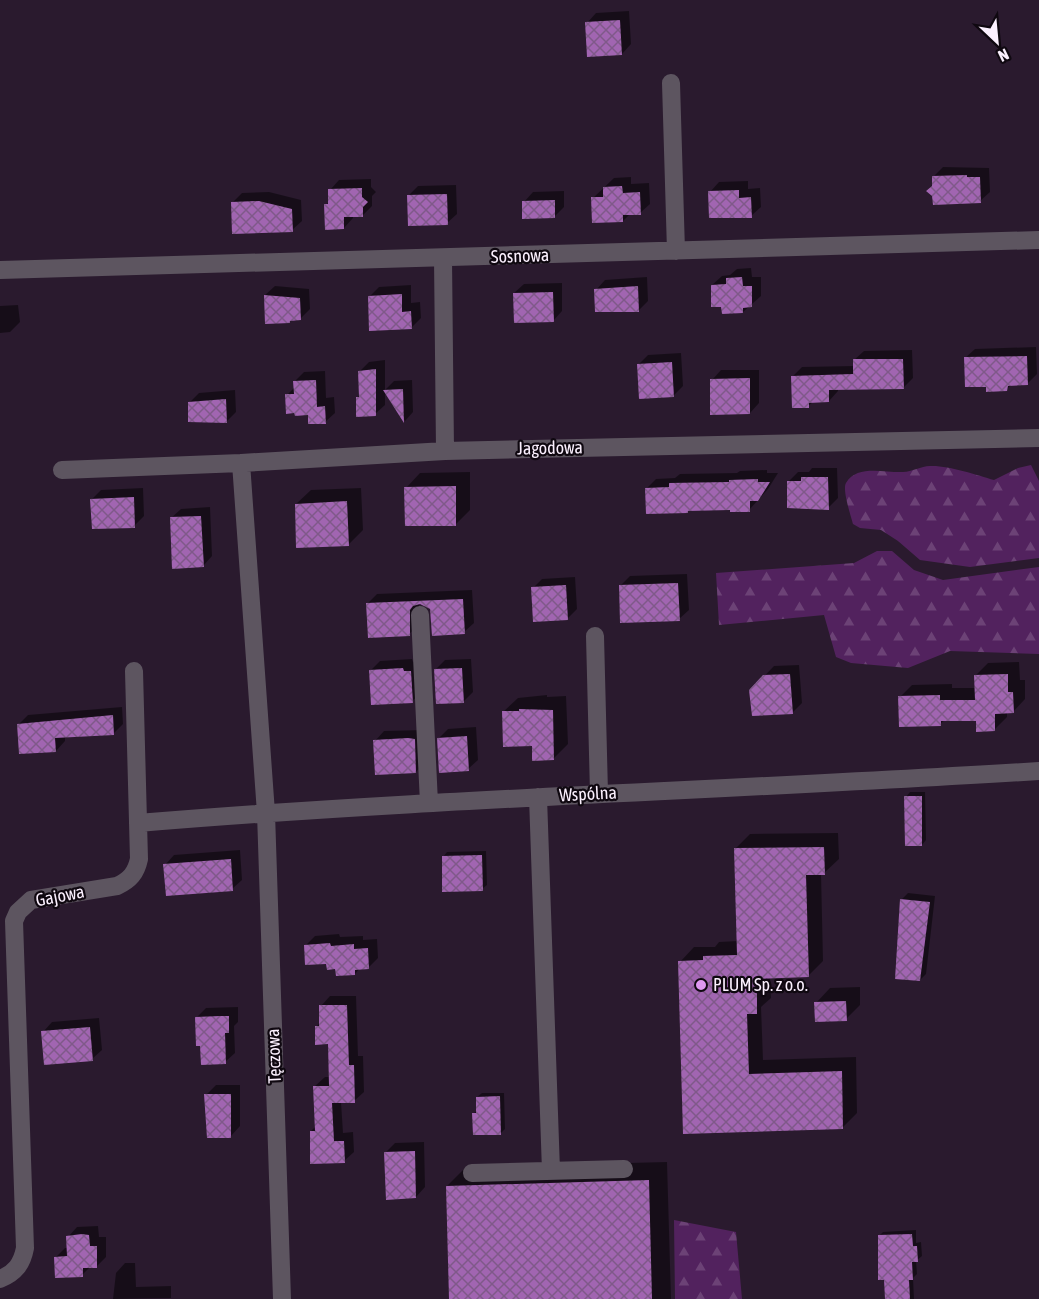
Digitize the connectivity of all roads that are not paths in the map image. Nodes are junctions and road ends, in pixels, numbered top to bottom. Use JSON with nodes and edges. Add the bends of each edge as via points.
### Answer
{"nodes":[{"id":1,"x":671,"y":83,"type":"dead end"},
{"id":2,"x":1039,"y":240,"type":"edge"},
{"id":3,"x":676,"y":251,"type":"junction"},
{"id":4,"x":443,"y":258,"type":"junction"},
{"id":5,"x":0,"y":270,"type":"edge"},
{"id":6,"x":1039,"y":438,"type":"edge"},
{"id":7,"x":445,"y":451,"type":"junction"},
{"id":8,"x":241,"y":463,"type":"junction"},
{"id":9,"x":62,"y":470,"type":"dead end"},
{"id":10,"x":420,"y":615,"type":"dead end"},
{"id":11,"x":595,"y":636,"type":"dead end"},
{"id":12,"x":134,"y":671,"type":"dead end"},
{"id":13,"x":1039,"y":771,"type":"edge"},
{"id":14,"x":599,"y":793,"type":"junction"},
{"id":15,"x":538,"y":797,"type":"junction"},
{"id":16,"x":429,"y":803,"type":"junction"},
{"id":17,"x":266,"y":813,"type":"junction"},
{"id":18,"x":138,"y":823,"type":"junction"},
{"id":19,"x":550,"y":1162,"type":"junction"},
{"id":20,"x":624,"y":1168,"type":"dead end"},
{"id":21,"x":471,"y":1173,"type":"dead end"},
{"id":22,"x":0,"y":1278,"type":"edge"},
{"id":23,"x":282,"y":1299,"type":"edge"}],
"edges":[{"from":1,"to":3,"type":"street"},
{"from":2,"to":3,"type":"street","name":"Sosnowa"},
{"from":3,"to":4,"type":"street","name":"Sosnowa"},
{"from":4,"to":5,"type":"street","name":"Sosnowa"},
{"from":4,"to":7,"type":"street"},
{"from":6,"to":7,"type":"street","name":"Jagodowa"},
{"from":7,"to":8,"type":"street","name":"Jagodowa"},
{"from":8,"to":9,"type":"street","name":"Jagodowa"},
{"from":8,"to":17,"type":"street","name":"Tęczowa"},
{"from":10,"to":16,"type":"street"},
{"from":11,"to":14,"type":"street"},
{"from":12,"to":18,"type":"street","name":"Gajowa"},
{"from":13,"to":14,"type":"street","name":"Wspólna"},
{"from":14,"to":15,"type":"street","name":"Wspólna"},
{"from":15,"to":16,"type":"street","name":"Wspólna"},
{"from":15,"to":19,"type":"street"},
{"from":16,"to":17,"type":"street","name":"Wspólna"},
{"from":17,"to":18,"type":"street","name":"Wspólna"},
{"from":17,"to":23,"type":"street","name":"Tęczowa"},
{"from":18,"to":22,"type":"street","name":"Gajowa","via":[[139,860],[126,882],[31,900],[14,921],[25,1248],[17,1268]]},
{"from":19,"to":20,"type":"street"},
{"from":19,"to":21,"type":"street"}]}
